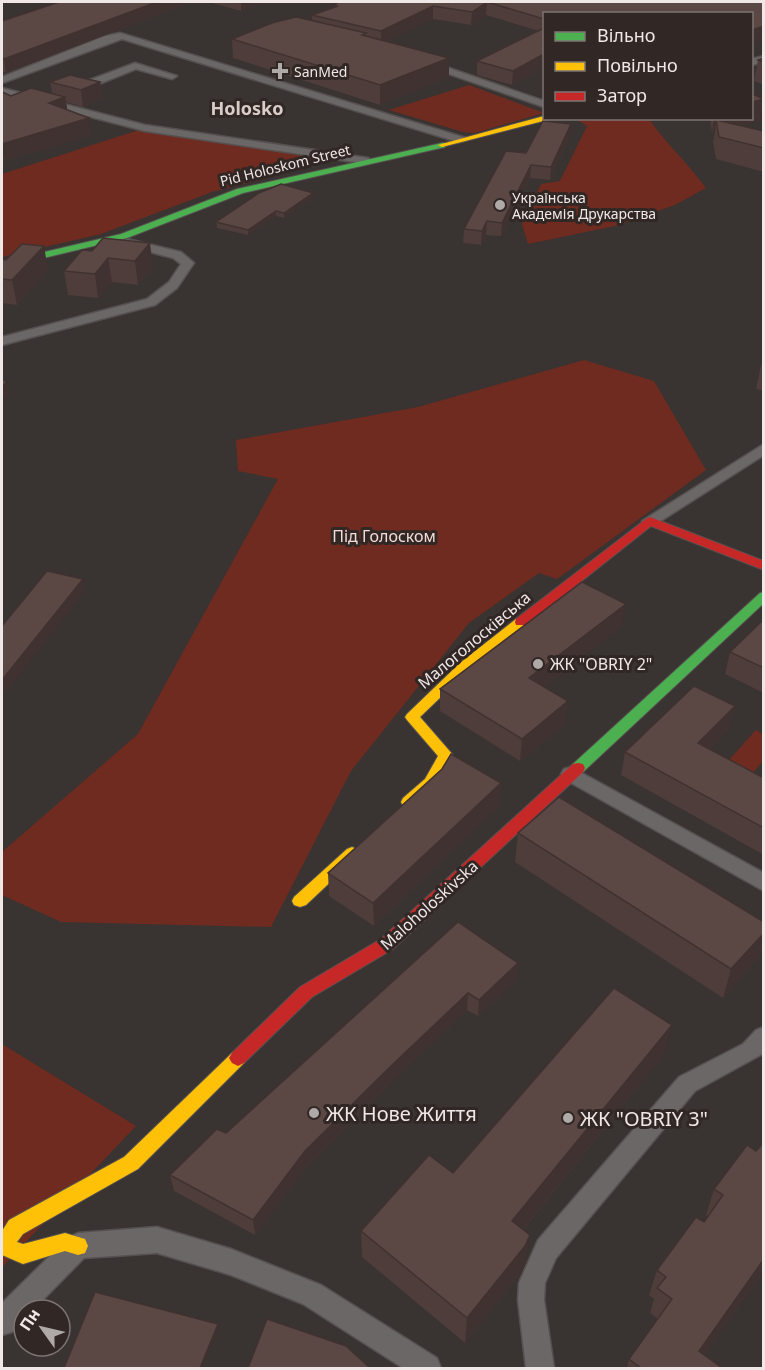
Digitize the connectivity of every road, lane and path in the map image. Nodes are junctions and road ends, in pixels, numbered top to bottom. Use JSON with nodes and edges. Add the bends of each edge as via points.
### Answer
{"nodes":[{"id":1,"x":223,"y":57,"type":"dead end"},
{"id":2,"x":419,"y":61,"type":"edge"},
{"id":3,"x":210,"y":62,"type":"junction"},
{"id":4,"x":172,"y":76,"type":"dead end"},
{"id":5,"x":2,"y":80,"type":"edge"},
{"id":6,"x":2,"y":91,"type":"edge"},
{"id":7,"x":35,"y":100,"type":"junction"},
{"id":8,"x":543,"y":104,"type":"edge"},
{"id":9,"x":543,"y":118,"type":"edge"},
{"id":10,"x":462,"y":140,"type":"junction"},
{"id":11,"x":368,"y":161,"type":"junction"},
{"id":12,"x":113,"y":239,"type":"junction"},
{"id":13,"x":2,"y":265,"type":"edge"},
{"id":14,"x":2,"y":341,"type":"edge"},
{"id":15,"x":764,"y":448,"type":"edge"},
{"id":16,"x":650,"y":521,"type":"junction"},
{"id":17,"x":764,"y":566,"type":"edge"},
{"id":18,"x":764,"y":596,"type":"edge"},
{"id":19,"x":571,"y":774,"type":"junction"},
{"id":20,"x":395,"y":814,"type":"edge"},
{"id":21,"x":360,"y":846,"type":"edge"},
{"id":22,"x":764,"y":883,"type":"edge"},
{"id":23,"x":300,"y":902,"type":"dead end"},
{"id":24,"x":764,"y":1037,"type":"edge"},
{"id":25,"x":78,"y":1246,"type":"junction"},
{"id":26,"x":2,"y":1322,"type":"edge"},
{"id":27,"x":427,"y":1368,"type":"edge"},
{"id":28,"x":540,"y":1368,"type":"edge"}],
"edges":[{"from":1,"to":3,"type":"street"},
{"from":2,"to":8,"type":"street"},
{"from":3,"to":5,"type":"street","via":[[120,36]]},
{"from":3,"to":10,"type":"street"},
{"from":4,"to":7,"type":"street","via":[[135,66],[81,88],[71,86]]},
{"from":6,"to":7,"type":"street"},
{"from":7,"to":11,"type":"street","via":[[145,128]]},
{"from":9,"to":10,"type":"street","name":"Pid Holoskom Street"},
{"from":10,"to":11,"type":"street","name":"Pid Holoskom Street"},
{"from":11,"to":12,"type":"street","name":"Pid Holoskom Street","via":[[240,191]]},
{"from":12,"to":13,"type":"street","name":"Pid Holoskom Street"},
{"from":12,"to":14,"type":"street","via":[[177,255],[188,263],[173,285],[150,302]]},
{"from":15,"to":16,"type":"street","name":"Малоголосківська"},
{"from":16,"to":17,"type":"street"},
{"from":16,"to":20,"type":"street","name":"Малоголосківська","via":[[465,666],[412,717],[446,755],[430,783]]},
{"from":18,"to":19,"type":"street","name":"Maloholoskivska"},
{"from":19,"to":22,"type":"street"},
{"from":19,"to":25,"type":"street","name":"Maloholoskivska","via":[[387,944],[306,992],[131,1163],[16,1227],[2,1246],[23,1254],[64,1242]]},
{"from":21,"to":23,"type":"street"},
{"from":24,"to":28,"type":"street","via":[[751,1051],[687,1084],[558,1232],[532,1283]]},
{"from":25,"to":26,"type":"street"},
{"from":25,"to":27,"type":"street","via":[[157,1240],[231,1262],[312,1294]]}]}
